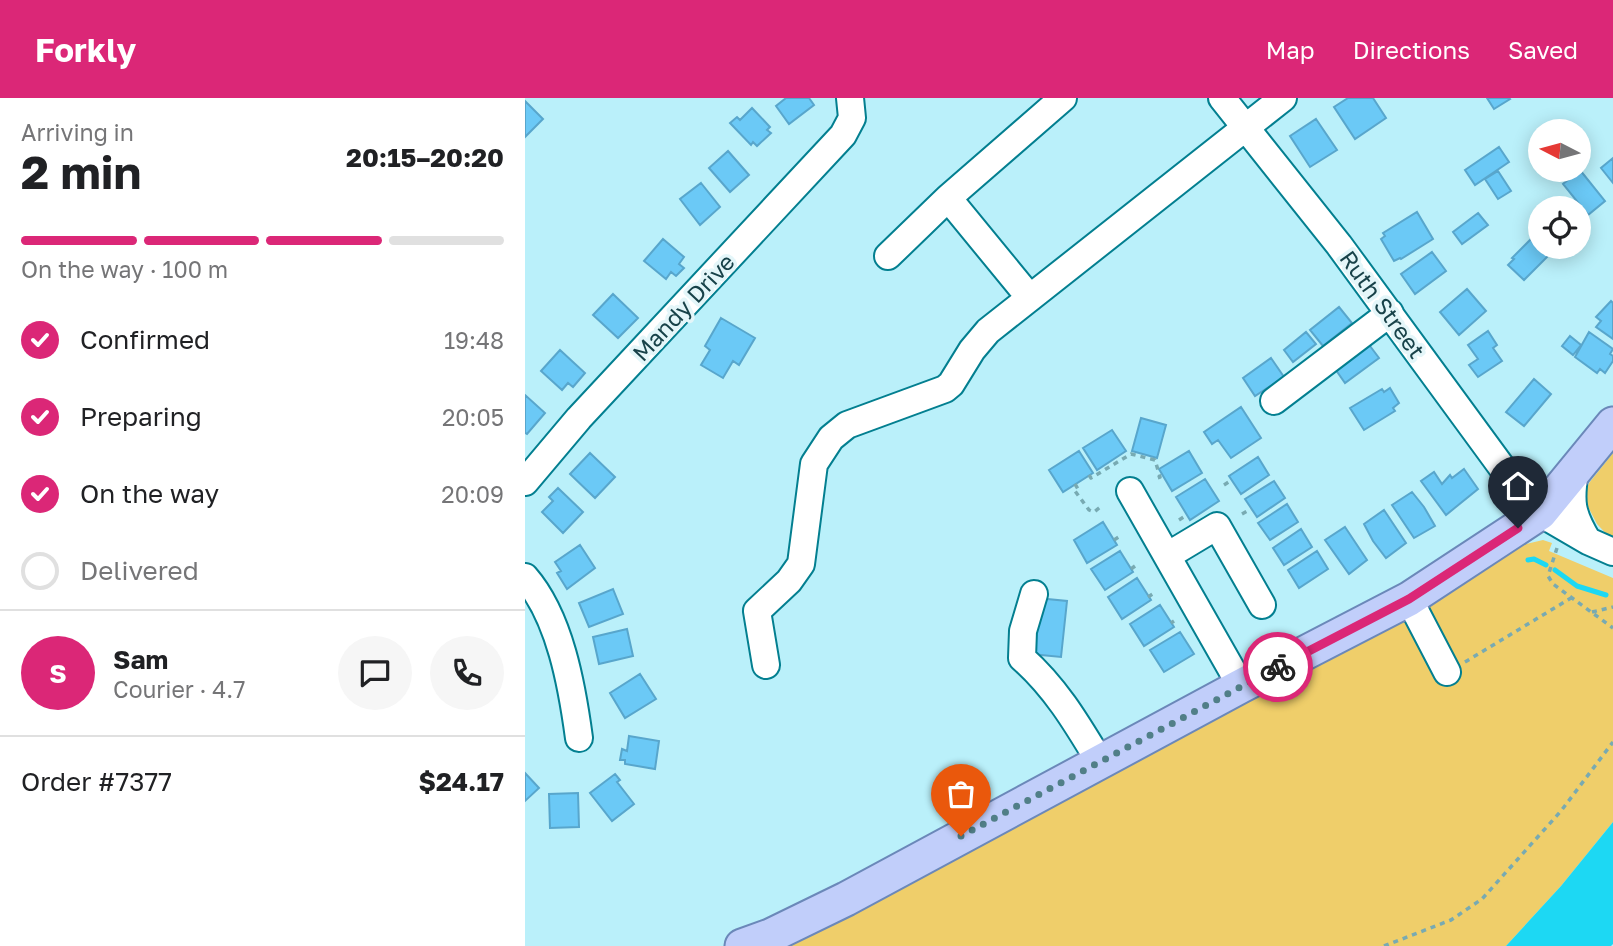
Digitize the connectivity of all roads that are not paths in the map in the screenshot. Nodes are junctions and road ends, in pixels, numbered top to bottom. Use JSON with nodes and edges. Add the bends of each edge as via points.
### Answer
{"nodes":[{"id":1,"x":850,"y":98,"type":"edge"},
{"id":2,"x":1063,"y":98,"type":"edge"},
{"id":3,"x":1222,"y":98,"type":"edge"},
{"id":4,"x":1283,"y":98,"type":"edge"},
{"id":5,"x":1246,"y":126,"type":"junction"},
{"id":6,"x":948,"y":198,"type":"junction"},
{"id":7,"x":888,"y":256,"type":"dead end"},
{"id":8,"x":1030,"y":298,"type":"junction"},
{"id":9,"x":1390,"y":313,"type":"junction"},
{"id":10,"x":1274,"y":401,"type":"dead end"},
{"id":11,"x":1613,"y":424,"type":"edge"},
{"id":12,"x":1575,"y":470,"type":"junction"},
{"id":13,"x":525,"y":482,"type":"edge"},
{"id":14,"x":1130,"y":491,"type":"dead end"},
{"id":15,"x":1540,"y":513,"type":"junction"},
{"id":16,"x":1588,"y":541,"type":"junction"},
{"id":17,"x":1613,"y":552,"type":"edge"},
{"id":18,"x":1167,"y":556,"type":"junction"},
{"id":19,"x":525,"y":577,"type":"edge"},
{"id":20,"x":1034,"y":594,"type":"dead end"},
{"id":21,"x":1409,"y":599,"type":"junction"},
{"id":22,"x":1262,"y":605,"type":"dead end"},
{"id":23,"x":766,"y":665,"type":"dead end"},
{"id":24,"x":1458,"y":666,"type":"road end"},
{"id":25,"x":1241,"y":686,"type":"junction"},
{"id":26,"x":579,"y":738,"type":"dead end"},
{"id":27,"x":1100,"y":762,"type":"junction"},
{"id":28,"x":742,"y":946,"type":"edge"}],
"edges":[{"from":1,"to":13,"type":"street","name":"Mandy Drive","via":[[852,118],[843,135]]},
{"from":2,"to":6,"type":"street"},
{"from":3,"to":5,"type":"street","name":"Ruth Street"},
{"from":4,"to":5,"type":"street"},
{"from":5,"to":8,"type":"street"},
{"from":5,"to":9,"type":"street","name":"Ruth Street"},
{"from":6,"to":7,"type":"street"},
{"from":6,"to":8,"type":"street"},
{"from":8,"to":23,"type":"street","via":[[988,331],[945,389],[847,425],[821,450],[814,464],[800,564],[757,611]]},
{"from":9,"to":10,"type":"street"},
{"from":9,"to":15,"type":"street","name":"Ruth Street"},
{"from":11,"to":12,"type":"main road"},
{"from":12,"to":15,"type":"main road"},
{"from":12,"to":16,"type":"street","via":[[1571,506]]},
{"from":14,"to":18,"type":"street"},
{"from":15,"to":16,"type":"street","name":"Ruth Street"},
{"from":15,"to":21,"type":"main road"},
{"from":16,"to":17,"type":"street","name":"Ruth Street"},
{"from":18,"to":22,"type":"street","via":[[1217,526]]},
{"from":18,"to":25,"type":"street"},
{"from":19,"to":26,"type":"street","via":[[536,590],[566,657]]},
{"from":20,"to":27,"type":"street","via":[[1023,631],[1022,658],[1067,707]]},
{"from":21,"to":24,"type":"street"},
{"from":21,"to":25,"type":"main road"},
{"from":25,"to":27,"type":"main road"},
{"from":27,"to":28,"type":"main road","via":[[846,899]]}]}
